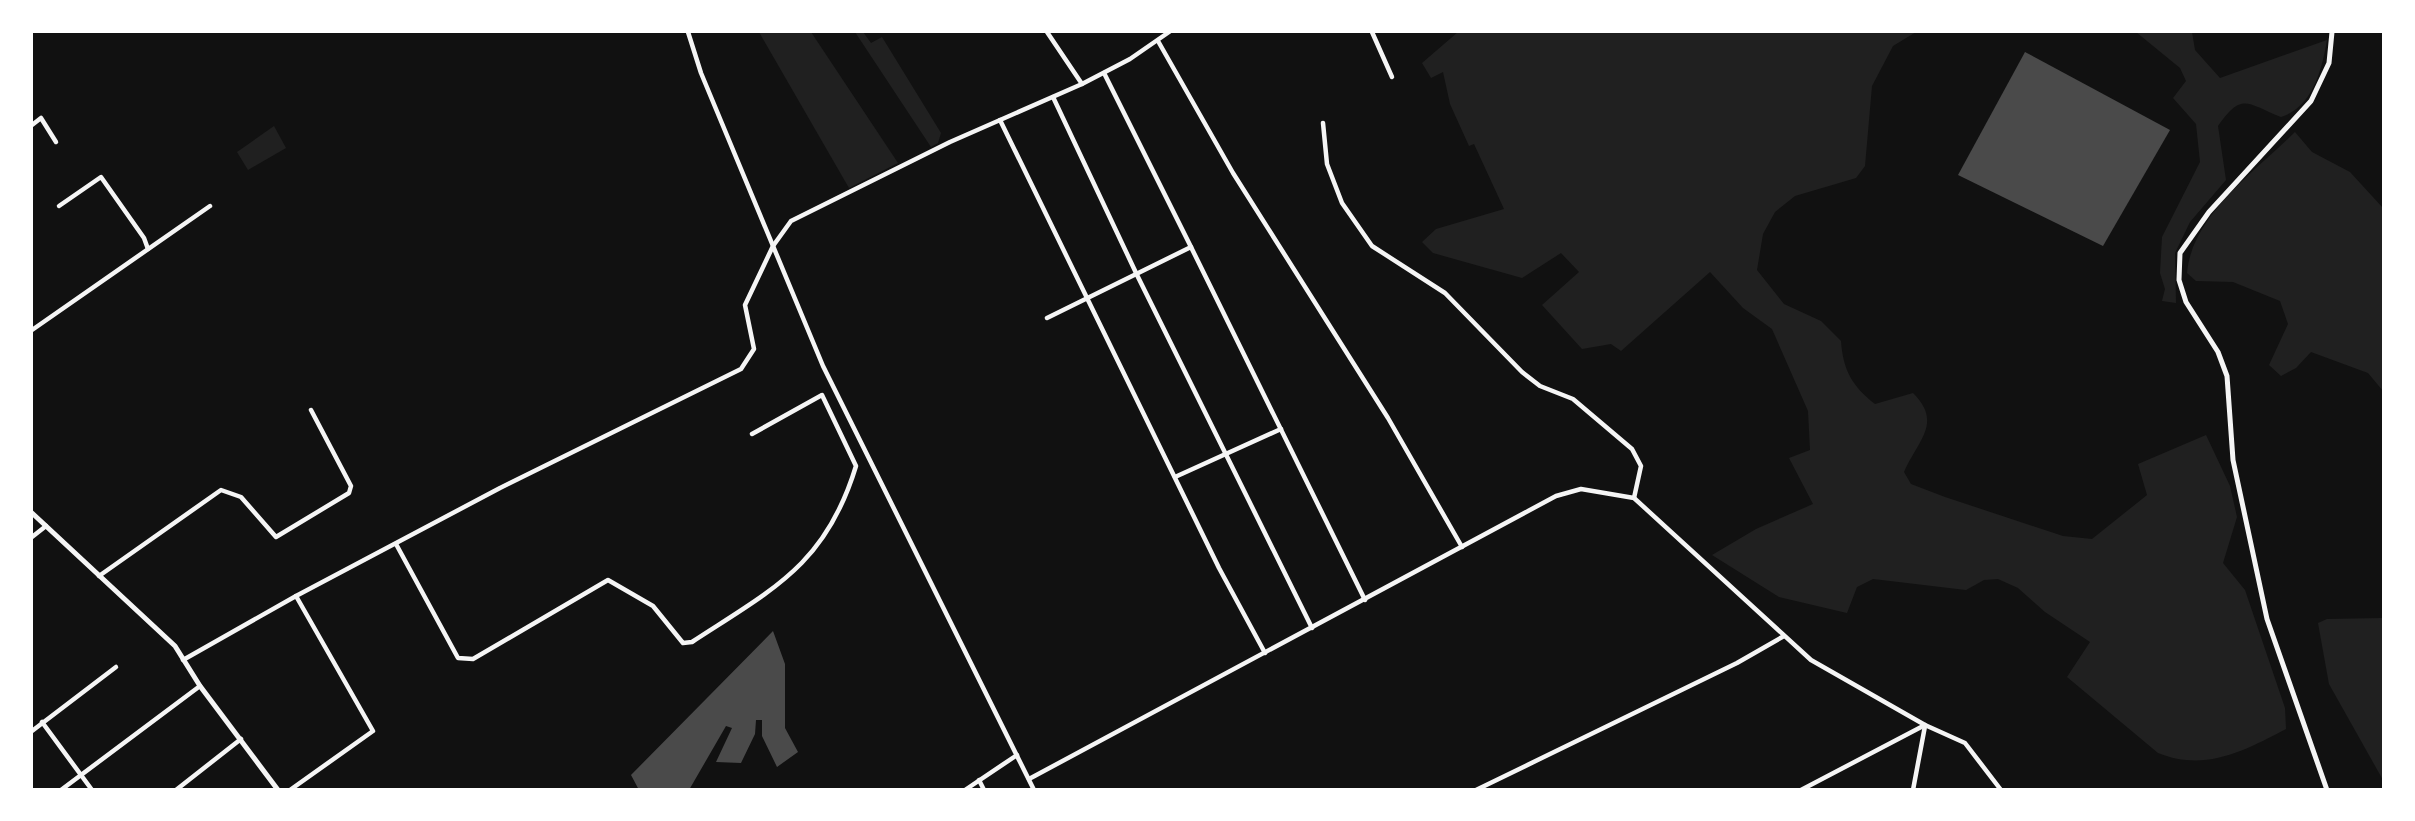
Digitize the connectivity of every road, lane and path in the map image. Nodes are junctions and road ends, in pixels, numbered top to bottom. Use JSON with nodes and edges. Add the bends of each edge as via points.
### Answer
{"nodes":[{"id":1,"x":688,"y":32,"type":"edge"},
{"id":2,"x":1047,"y":32,"type":"edge"},
{"id":3,"x":1169,"y":32,"type":"edge"},
{"id":4,"x":1371,"y":32,"type":"edge"},
{"id":5,"x":2332,"y":32,"type":"edge"},
{"id":6,"x":1158,"y":41,"type":"junction"},
{"id":7,"x":1104,"y":74,"type":"junction"},
{"id":8,"x":1392,"y":77,"type":"dead end"},
{"id":9,"x":1082,"y":84,"type":"junction"},
{"id":10,"x":1053,"y":97,"type":"junction"},
{"id":11,"x":1000,"y":120,"type":"junction"},
{"id":12,"x":1323,"y":123,"type":"dead end"},
{"id":13,"x":32,"y":125,"type":"edge"},
{"id":14,"x":57,"y":142,"type":"dead end"},
{"id":15,"x":59,"y":206,"type":"dead end"},
{"id":16,"x":210,"y":206,"type":"dead end"},
{"id":17,"x":773,"y":246,"type":"junction"},
{"id":18,"x":1191,"y":247,"type":"junction"},
{"id":19,"x":148,"y":249,"type":"junction"},
{"id":20,"x":1137,"y":275,"type":"junction"},
{"id":21,"x":1085,"y":299,"type":"junction"},
{"id":22,"x":1047,"y":318,"type":"dead end"},
{"id":23,"x":32,"y":330,"type":"edge"},
{"id":24,"x":311,"y":411,"type":"dead end"},
{"id":25,"x":1281,"y":429,"type":"junction"},
{"id":26,"x":752,"y":434,"type":"dead end"},
{"id":27,"x":1228,"y":453,"type":"junction"},
{"id":28,"x":1175,"y":477,"type":"junction"},
{"id":29,"x":1634,"y":498,"type":"junction"},
{"id":30,"x":32,"y":513,"type":"edge"},
{"id":31,"x":46,"y":526,"type":"junction"},
{"id":32,"x":32,"y":537,"type":"edge"},
{"id":33,"x":396,"y":544,"type":"junction"},
{"id":34,"x":1462,"y":547,"type":"junction"},
{"id":35,"x":99,"y":576,"type":"junction"},
{"id":36,"x":296,"y":596,"type":"junction"},
{"id":37,"x":1365,"y":600,"type":"junction"},
{"id":38,"x":1312,"y":628,"type":"junction"},
{"id":39,"x":1784,"y":636,"type":"junction"},
{"id":40,"x":1265,"y":653,"type":"junction"},
{"id":41,"x":183,"y":660,"type":"junction"},
{"id":42,"x":116,"y":667,"type":"dead end"},
{"id":43,"x":200,"y":685,"type":"junction"},
{"id":44,"x":42,"y":722,"type":"junction"},
{"id":45,"x":1925,"y":725,"type":"junction"},
{"id":46,"x":32,"y":730,"type":"edge"},
{"id":47,"x":241,"y":739,"type":"junction"},
{"id":48,"x":1017,"y":755,"type":"junction"},
{"id":49,"x":81,"y":774,"type":"junction"},
{"id":50,"x":1029,"y":779,"type":"junction"},
{"id":51,"x":979,"y":780,"type":"junction"},
{"id":52,"x":61,"y":789,"type":"edge"},
{"id":53,"x":92,"y":789,"type":"edge"},
{"id":54,"x":176,"y":789,"type":"edge"},
{"id":55,"x":278,"y":789,"type":"edge"},
{"id":56,"x":290,"y":789,"type":"edge"},
{"id":57,"x":965,"y":789,"type":"edge"},
{"id":58,"x":984,"y":789,"type":"edge"},
{"id":59,"x":1034,"y":789,"type":"edge"},
{"id":60,"x":1476,"y":789,"type":"edge"},
{"id":61,"x":1801,"y":789,"type":"edge"},
{"id":62,"x":1913,"y":789,"type":"edge"},
{"id":63,"x":2001,"y":789,"type":"edge"},
{"id":64,"x":2327,"y":789,"type":"edge"}],
"edges":[{"from":1,"to":17,"type":"street"},
{"from":2,"to":9,"type":"street"},
{"from":3,"to":6,"type":"street"},
{"from":4,"to":8,"type":"street"},
{"from":5,"to":64,"type":"street","via":[[2329,63],[2311,102],[2209,212],[2180,253],[2179,280],[2186,302],[2218,352],[2227,376],[2233,460],[2267,619]]},
{"from":6,"to":7,"type":"street"},
{"from":6,"to":34,"type":"street","via":[[1233,173],[1388,418]]},
{"from":7,"to":9,"type":"street"},
{"from":7,"to":18,"type":"street"},
{"from":9,"to":10,"type":"street"},
{"from":10,"to":11,"type":"street"},
{"from":10,"to":20,"type":"street"},
{"from":11,"to":17,"type":"street","via":[[800,215]]},
{"from":11,"to":21,"type":"street"},
{"from":12,"to":29,"type":"street","via":[[1327,164],[1342,203],[1372,246],[1445,293],[1522,372],[1540,386],[1573,399],[1632,449],[1641,466]]},
{"from":13,"to":14,"type":"street","via":[[41,118]]},
{"from":15,"to":19,"type":"street","via":[[101,177]]},
{"from":16,"to":19,"type":"street"},
{"from":17,"to":33,"type":"street","via":[[745,305],[754,344],[741,369]]},
{"from":17,"to":48,"type":"street","via":[[823,366]]},
{"from":18,"to":20,"type":"street"},
{"from":18,"to":25,"type":"street"},
{"from":19,"to":23,"type":"street"},
{"from":20,"to":21,"type":"street"},
{"from":20,"to":27,"type":"street"},
{"from":21,"to":22,"type":"street"},
{"from":21,"to":28,"type":"street"},
{"from":24,"to":35,"type":"street","via":[[351,486],[349,493],[276,537],[241,497],[221,491]]},
{"from":25,"to":27,"type":"street"},
{"from":25,"to":37,"type":"street"},
{"from":26,"to":33,"type":"street","via":[[822,395],[856,466],[846,499],[805,562],[785,581],[692,642],[683,643],[653,606],[608,580],[473,659],[458,658]]},
{"from":27,"to":28,"type":"street"},
{"from":27,"to":38,"type":"street"},
{"from":28,"to":40,"type":"street"},
{"from":29,"to":34,"type":"street","via":[[1581,489],[1556,496]]},
{"from":29,"to":39,"type":"street"},
{"from":30,"to":31,"type":"street"},
{"from":31,"to":32,"type":"street"},
{"from":31,"to":35,"type":"street"},
{"from":33,"to":36,"type":"street"},
{"from":34,"to":37,"type":"street"},
{"from":35,"to":41,"type":"street","via":[[160,629]]},
{"from":36,"to":41,"type":"street"},
{"from":36,"to":56,"type":"street","via":[[373,732]]},
{"from":37,"to":38,"type":"street"},
{"from":38,"to":40,"type":"street"},
{"from":39,"to":45,"type":"street","via":[[1811,660]]},
{"from":39,"to":60,"type":"street"},
{"from":40,"to":50,"type":"street"},
{"from":41,"to":43,"type":"street"},
{"from":42,"to":44,"type":"street"},
{"from":43,"to":47,"type":"street"},
{"from":43,"to":49,"type":"street"},
{"from":44,"to":46,"type":"street"},
{"from":44,"to":49,"type":"street"},
{"from":45,"to":61,"type":"street"},
{"from":45,"to":62,"type":"street"},
{"from":45,"to":63,"type":"street","via":[[1965,743]]},
{"from":47,"to":54,"type":"street"},
{"from":47,"to":55,"type":"street"},
{"from":48,"to":50,"type":"street"},
{"from":48,"to":51,"type":"street"},
{"from":49,"to":52,"type":"street"},
{"from":49,"to":53,"type":"street"},
{"from":50,"to":59,"type":"street"},
{"from":51,"to":57,"type":"street"},
{"from":51,"to":58,"type":"street"}]}
